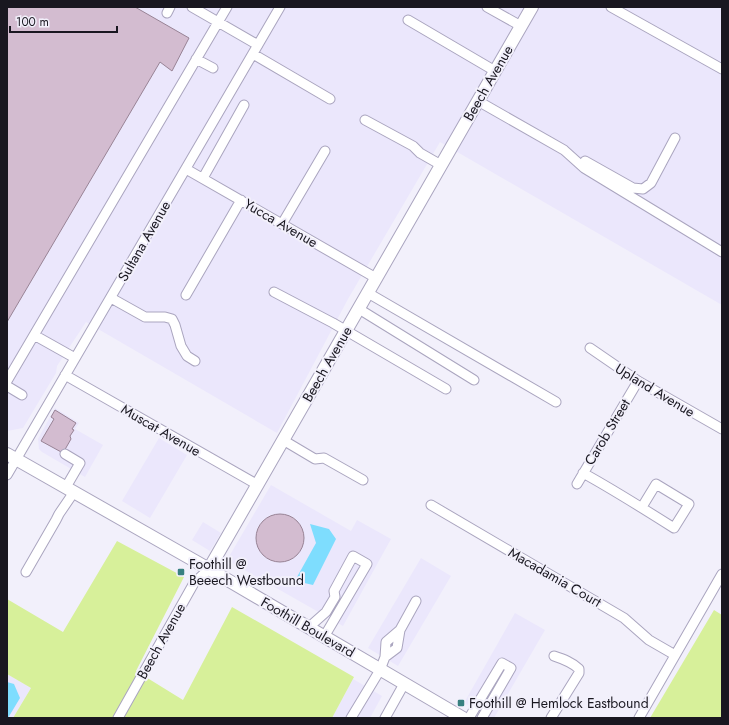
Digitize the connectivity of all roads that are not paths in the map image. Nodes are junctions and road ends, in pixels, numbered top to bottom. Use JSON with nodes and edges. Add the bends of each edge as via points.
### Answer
{"nodes":[{"id":1,"x":192,"y":7,"type":"edge"},
{"id":2,"x":227,"y":7,"type":"edge"},
{"id":3,"x":280,"y":7,"type":"edge"},
{"id":4,"x":487,"y":7,"type":"edge"},
{"id":5,"x":532,"y":7,"type":"edge"},
{"id":6,"x":610,"y":7,"type":"edge"},
{"id":7,"x":408,"y":20,"type":"dead end"},
{"id":8,"x":218,"y":22,"type":"junction"},
{"id":9,"x":521,"y":26,"type":"junction"},
{"id":10,"x":258,"y":45,"type":"junction"},
{"id":11,"x":253,"y":54,"type":"junction"},
{"id":12,"x":196,"y":59,"type":"junction"},
{"id":13,"x":213,"y":68,"type":"dead end"},
{"id":14,"x":722,"y":70,"type":"edge"},
{"id":15,"x":495,"y":71,"type":"junction"},
{"id":16,"x":330,"y":99,"type":"dead end"},
{"id":17,"x":478,"y":101,"type":"junction"},
{"id":18,"x":244,"y":104,"type":"dead end"},
{"id":19,"x":365,"y":120,"type":"dead end"},
{"id":20,"x":675,"y":138,"type":"dead end"},
{"id":21,"x":564,"y":150,"type":"junction"},
{"id":22,"x":325,"y":151,"type":"dead end"},
{"id":23,"x":441,"y":165,"type":"junction"},
{"id":24,"x":186,"y":169,"type":"junction"},
{"id":25,"x":202,"y":178,"type":"junction"},
{"id":26,"x":241,"y":200,"type":"junction"},
{"id":27,"x":282,"y":224,"type":"junction"},
{"id":28,"x":722,"y":252,"type":"edge"},
{"id":29,"x":376,"y":278,"type":"junction"},
{"id":30,"x":274,"y":292,"type":"dead end"},
{"id":31,"x":368,"y":293,"type":"junction"},
{"id":32,"x":186,"y":295,"type":"dead end"},
{"id":33,"x":111,"y":298,"type":"junction"},
{"id":34,"x":358,"y":309,"type":"junction"},
{"id":35,"x":346,"y":331,"type":"junction"},
{"id":36,"x":34,"y":335,"type":"junction"},
{"id":37,"x":590,"y":348,"type":"dead end"},
{"id":38,"x":75,"y":358,"type":"junction"},
{"id":39,"x":195,"y":361,"type":"dead end"},
{"id":40,"x":65,"y":375,"type":"junction"},
{"id":41,"x":474,"y":380,"type":"dead end"},
{"id":42,"x":638,"y":380,"type":"junction"},
{"id":43,"x":7,"y":381,"type":"edge"},
{"id":44,"x":7,"y":386,"type":"edge"},
{"id":45,"x":446,"y":389,"type":"dead end"},
{"id":46,"x":22,"y":395,"type":"dead end"},
{"id":47,"x":556,"y":402,"type":"dead end"},
{"id":48,"x":722,"y":430,"type":"edge"},
{"id":49,"x":283,"y":440,"type":"junction"},
{"id":50,"x":65,"y":454,"type":"dead end"},
{"id":51,"x":12,"y":456,"type":"edge"},
{"id":52,"x":583,"y":473,"type":"junction"},
{"id":53,"x":7,"y":475,"type":"edge"},
{"id":54,"x":363,"y":480,"type":"dead end"},
{"id":55,"x":577,"y":484,"type":"dead end"},
{"id":56,"x":258,"y":485,"type":"junction"},
{"id":57,"x":70,"y":490,"type":"junction"},
{"id":58,"x":431,"y":505,"type":"dead end"},
{"id":59,"x":642,"y":507,"type":"junction"},
{"id":60,"x":209,"y":570,"type":"junction"},
{"id":61,"x":26,"y":572,"type":"dead end"},
{"id":62,"x":722,"y":574,"type":"edge"},
{"id":63,"x":416,"y":601,"type":"dead end"},
{"id":64,"x":308,"y":628,"type":"junction"},
{"id":65,"x":324,"y":637,"type":"junction"},
{"id":66,"x":675,"y":655,"type":"junction"},
{"id":67,"x":554,"y":656,"type":"dead end"},
{"id":68,"x":380,"y":670,"type":"junction"},
{"id":69,"x":404,"y":684,"type":"junction"},
{"id":70,"x":118,"y":718,"type":"edge"},
{"id":71,"x":351,"y":718,"type":"edge"},
{"id":72,"x":384,"y":718,"type":"edge"},
{"id":73,"x":463,"y":718,"type":"edge"},
{"id":74,"x":469,"y":718,"type":"edge"},
{"id":75,"x":482,"y":718,"type":"edge"},
{"id":76,"x":551,"y":718,"type":"edge"},
{"id":77,"x":639,"y":718,"type":"edge"}],
"edges":[{"from":1,"to":8,"type":"street"},
{"from":2,"to":8,"type":"street"},
{"from":3,"to":10,"type":"street","name":"Sultana Avenue"},
{"from":4,"to":9,"type":"street"},
{"from":5,"to":9,"type":"main road","name":"Beech Avenue"},
{"from":6,"to":14,"type":"street"},
{"from":7,"to":15,"type":"street"},
{"from":8,"to":10,"type":"street"},
{"from":8,"to":12,"type":"street"},
{"from":9,"to":15,"type":"main road","name":"Beech Avenue"},
{"from":10,"to":11,"type":"street","name":"Sultana Avenue"},
{"from":11,"to":16,"type":"street"},
{"from":11,"to":24,"type":"street","name":"Sultana Avenue"},
{"from":12,"to":13,"type":"street"},
{"from":12,"to":36,"type":"street"},
{"from":15,"to":17,"type":"main road","name":"Beech Avenue"},
{"from":17,"to":21,"type":"street"},
{"from":17,"to":23,"type":"main road","name":"Beech Avenue"},
{"from":18,"to":25,"type":"street"},
{"from":19,"to":23,"type":"street","via":[[413,146]]},
{"from":20,"to":21,"type":"street","via":[[651,182],[643,189],[632,188]]},
{"from":21,"to":28,"type":"street","via":[[584,168]]},
{"from":22,"to":27,"type":"street"},
{"from":23,"to":29,"type":"main road","name":"Beech Avenue"},
{"from":24,"to":25,"type":"street","name":"Yucca Avenue"},
{"from":24,"to":33,"type":"street","name":"Sultana Avenue"},
{"from":25,"to":26,"type":"street","name":"Yucca Avenue"},
{"from":26,"to":27,"type":"street","name":"Yucca Avenue"},
{"from":26,"to":32,"type":"street"},
{"from":27,"to":29,"type":"street","name":"Yucca Avenue"},
{"from":29,"to":31,"type":"main road","name":"Beech Avenue"},
{"from":30,"to":35,"type":"street"},
{"from":31,"to":34,"type":"main road","name":"Beech Avenue"},
{"from":31,"to":47,"type":"street"},
{"from":33,"to":38,"type":"street","name":"Sultana Avenue"},
{"from":33,"to":39,"type":"street","via":[[145,317],[165,317],[172,320],[181,346]]},
{"from":34,"to":35,"type":"main road","name":"Beech Avenue"},
{"from":34,"to":41,"type":"street"},
{"from":35,"to":45,"type":"street"},
{"from":35,"to":49,"type":"main road","name":"Beech Avenue"},
{"from":36,"to":38,"type":"street"},
{"from":36,"to":43,"type":"street"},
{"from":37,"to":42,"type":"street","name":"Upland Avenue"},
{"from":38,"to":40,"type":"street","name":"Sultana Avenue"},
{"from":40,"to":51,"type":"street","name":"Sultana Avenue"},
{"from":40,"to":56,"type":"street","name":"Muscat Avenue"},
{"from":42,"to":48,"type":"street","name":"Upland Avenue"},
{"from":42,"to":52,"type":"street","name":"Carob Street"},
{"from":44,"to":46,"type":"street"},
{"from":49,"to":54,"type":"street","via":[[315,459],[324,458]]},
{"from":49,"to":56,"type":"main road","name":"Beech Avenue"},
{"from":50,"to":57,"type":"street","via":[[80,463]]},
{"from":51,"to":53,"type":"street","name":"Sultana Avenue"},
{"from":51,"to":57,"type":"main road","name":"Foothill Boulevard"},
{"from":52,"to":55,"type":"street","name":"Carob Street"},
{"from":52,"to":59,"type":"street"},
{"from":56,"to":60,"type":"main road","name":"Beech Avenue"},
{"from":57,"to":60,"type":"main road","name":"Foothill Boulevard"},
{"from":57,"to":61,"type":"street"},
{"from":58,"to":66,"type":"street","name":"Macadamia Court","via":[[624,618],[649,640]]},
{"from":59,"to":59,"type":"street","via":[[656,484],[689,504],[674,528]]},
{"from":60,"to":64,"type":"main road","name":"Foothill Boulevard"},
{"from":60,"to":70,"type":"street","name":"Beech Avenue","via":[[194,583]]},
{"from":62,"to":66,"type":"street"},
{"from":63,"to":68,"type":"street","via":[[400,630],[397,648],[385,657]]},
{"from":64,"to":65,"type":"main road","name":"Foothill Boulevard"},
{"from":64,"to":65,"type":"street","via":[[326,612],[353,556],[367,564]]},
{"from":65,"to":68,"type":"main road","name":"Foothill Boulevard"},
{"from":66,"to":77,"type":"street"},
{"from":67,"to":76,"type":"street","via":[[576,665],[579,673]]},
{"from":68,"to":69,"type":"main road","name":"Foothill Boulevard"},
{"from":68,"to":71,"type":"street"},
{"from":69,"to":72,"type":"street"},
{"from":69,"to":73,"type":"main road","name":"Foothill Boulevard"},
{"from":74,"to":75,"type":"street","via":[[502,663],[511,668]]}]}
